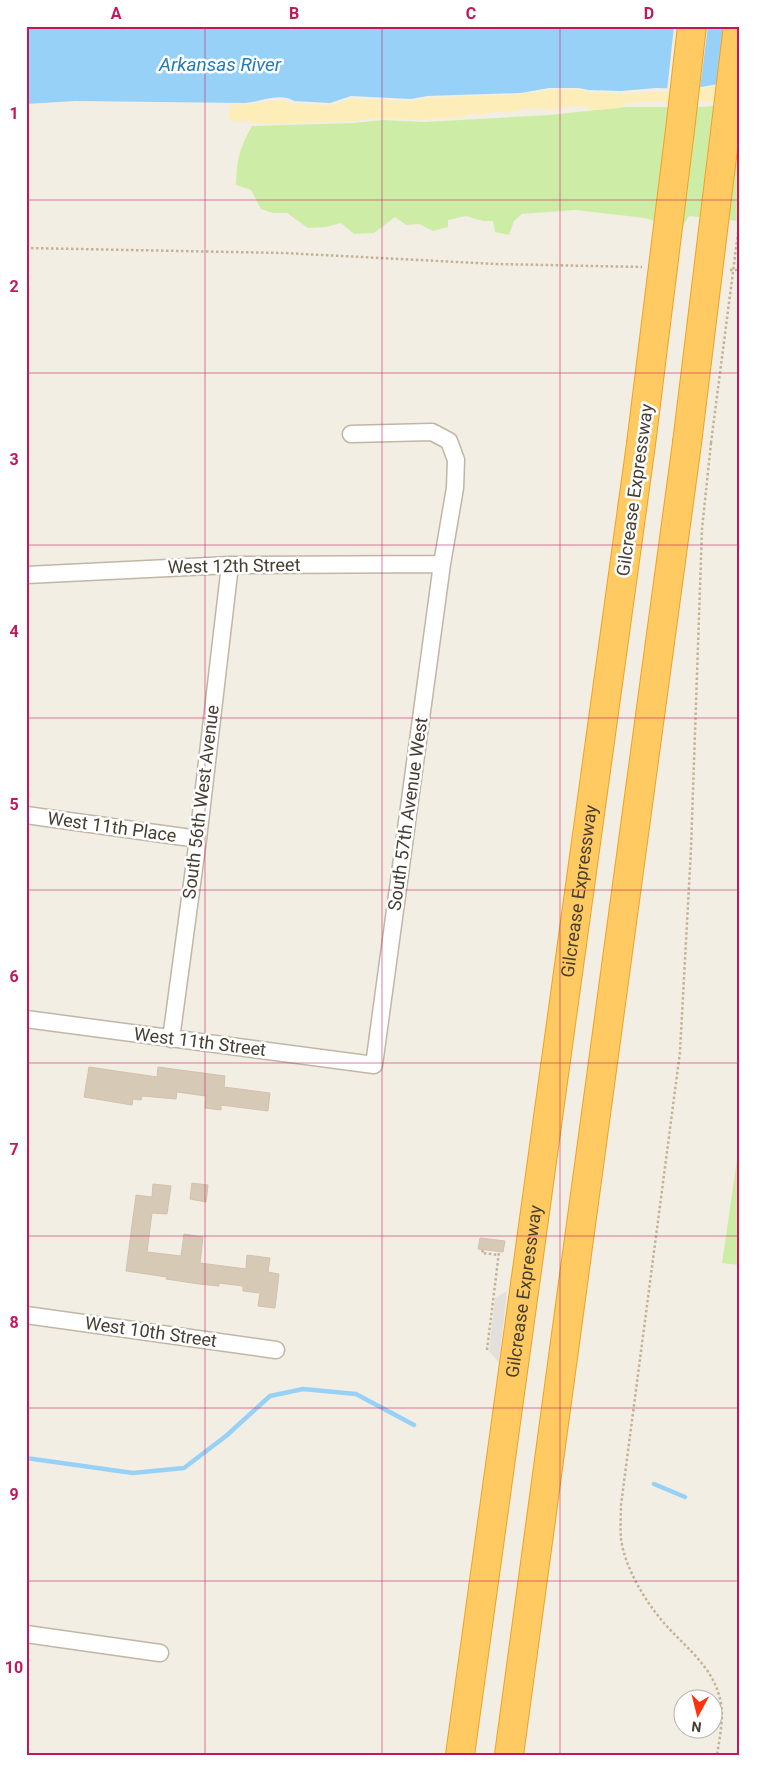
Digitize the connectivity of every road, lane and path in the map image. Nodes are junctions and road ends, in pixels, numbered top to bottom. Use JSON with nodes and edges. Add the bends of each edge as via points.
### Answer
{"nodes":[{"id":1,"x":692,"y":26,"type":"edge"},
{"id":2,"x":738,"y":26,"type":"edge"},
{"id":3,"x":739,"y":226,"type":"edge"},
{"id":4,"x":26,"y":248,"type":"edge"},
{"id":5,"x":649,"y":268,"type":"dead end"},
{"id":6,"x":722,"y":269,"type":"dead end"},
{"id":7,"x":739,"y":270,"type":"edge"},
{"id":8,"x":351,"y":434,"type":"dead end"},
{"id":9,"x":699,"y":443,"type":"junction"},
{"id":10,"x":442,"y":564,"type":"junction"},
{"id":11,"x":230,"y":565,"type":"junction"},
{"id":12,"x":26,"y":575,"type":"edge"},
{"id":13,"x":26,"y":815,"type":"edge"},
{"id":14,"x":198,"y":839,"type":"junction"},
{"id":15,"x":26,"y":1019,"type":"edge"},
{"id":16,"x":171,"y":1038,"type":"junction"},
{"id":17,"x":374,"y":1065,"type":"joint"},
{"id":18,"x":482,"y":1250,"type":"dead end"},
{"id":19,"x":26,"y":1315,"type":"edge"},
{"id":20,"x":276,"y":1350,"type":"dead end"},
{"id":21,"x":487,"y":1350,"type":"dead end"},
{"id":22,"x":26,"y":1634,"type":"edge"},
{"id":23,"x":160,"y":1653,"type":"dead end"},
{"id":24,"x":460,"y":1755,"type":"edge"},
{"id":25,"x":509,"y":1755,"type":"edge"},
{"id":26,"x":718,"y":1755,"type":"edge"}],
"edges":[{"from":1,"to":24,"type":"highway","name":"Gilcrease Expressway","bridge":true,"via":[[641,444]]},
{"from":2,"to":9,"type":"highway","bridge":true},
{"from":3,"to":9,"type":"path","bridge":true},
{"from":4,"to":5,"type":"path","via":[[284,253]]},
{"from":6,"to":7,"type":"path"},
{"from":8,"to":10,"type":"street","name":"South 57th Avenue West","via":[[432,432],[449,441],[456,460],[455,488]]},
{"from":9,"to":25,"type":"highway"},
{"from":9,"to":26,"type":"path","via":[[702,529],[680,1052],[621,1505],[621,1539],[626,1562],[637,1584],[664,1622],[713,1678],[723,1711]]},
{"from":10,"to":11,"type":"street","name":"West 12th Street"},
{"from":10,"to":17,"type":"street","name":"South 57th Avenue West"},
{"from":11,"to":12,"type":"street","name":"West 12th Street"},
{"from":11,"to":14,"type":"street","name":"South 56th West Avenue"},
{"from":13,"to":14,"type":"street","name":"West 11th Place"},
{"from":14,"to":16,"type":"street","name":"South 56th West Avenue"},
{"from":15,"to":16,"type":"street","name":"West 11th Street"},
{"from":16,"to":17,"type":"street","name":"West 11th Street"},
{"from":18,"to":21,"type":"path","via":[[482,1253],[499,1253]]},
{"from":19,"to":20,"type":"street","name":"West 10th Street"},
{"from":22,"to":23,"type":"street"}]}
